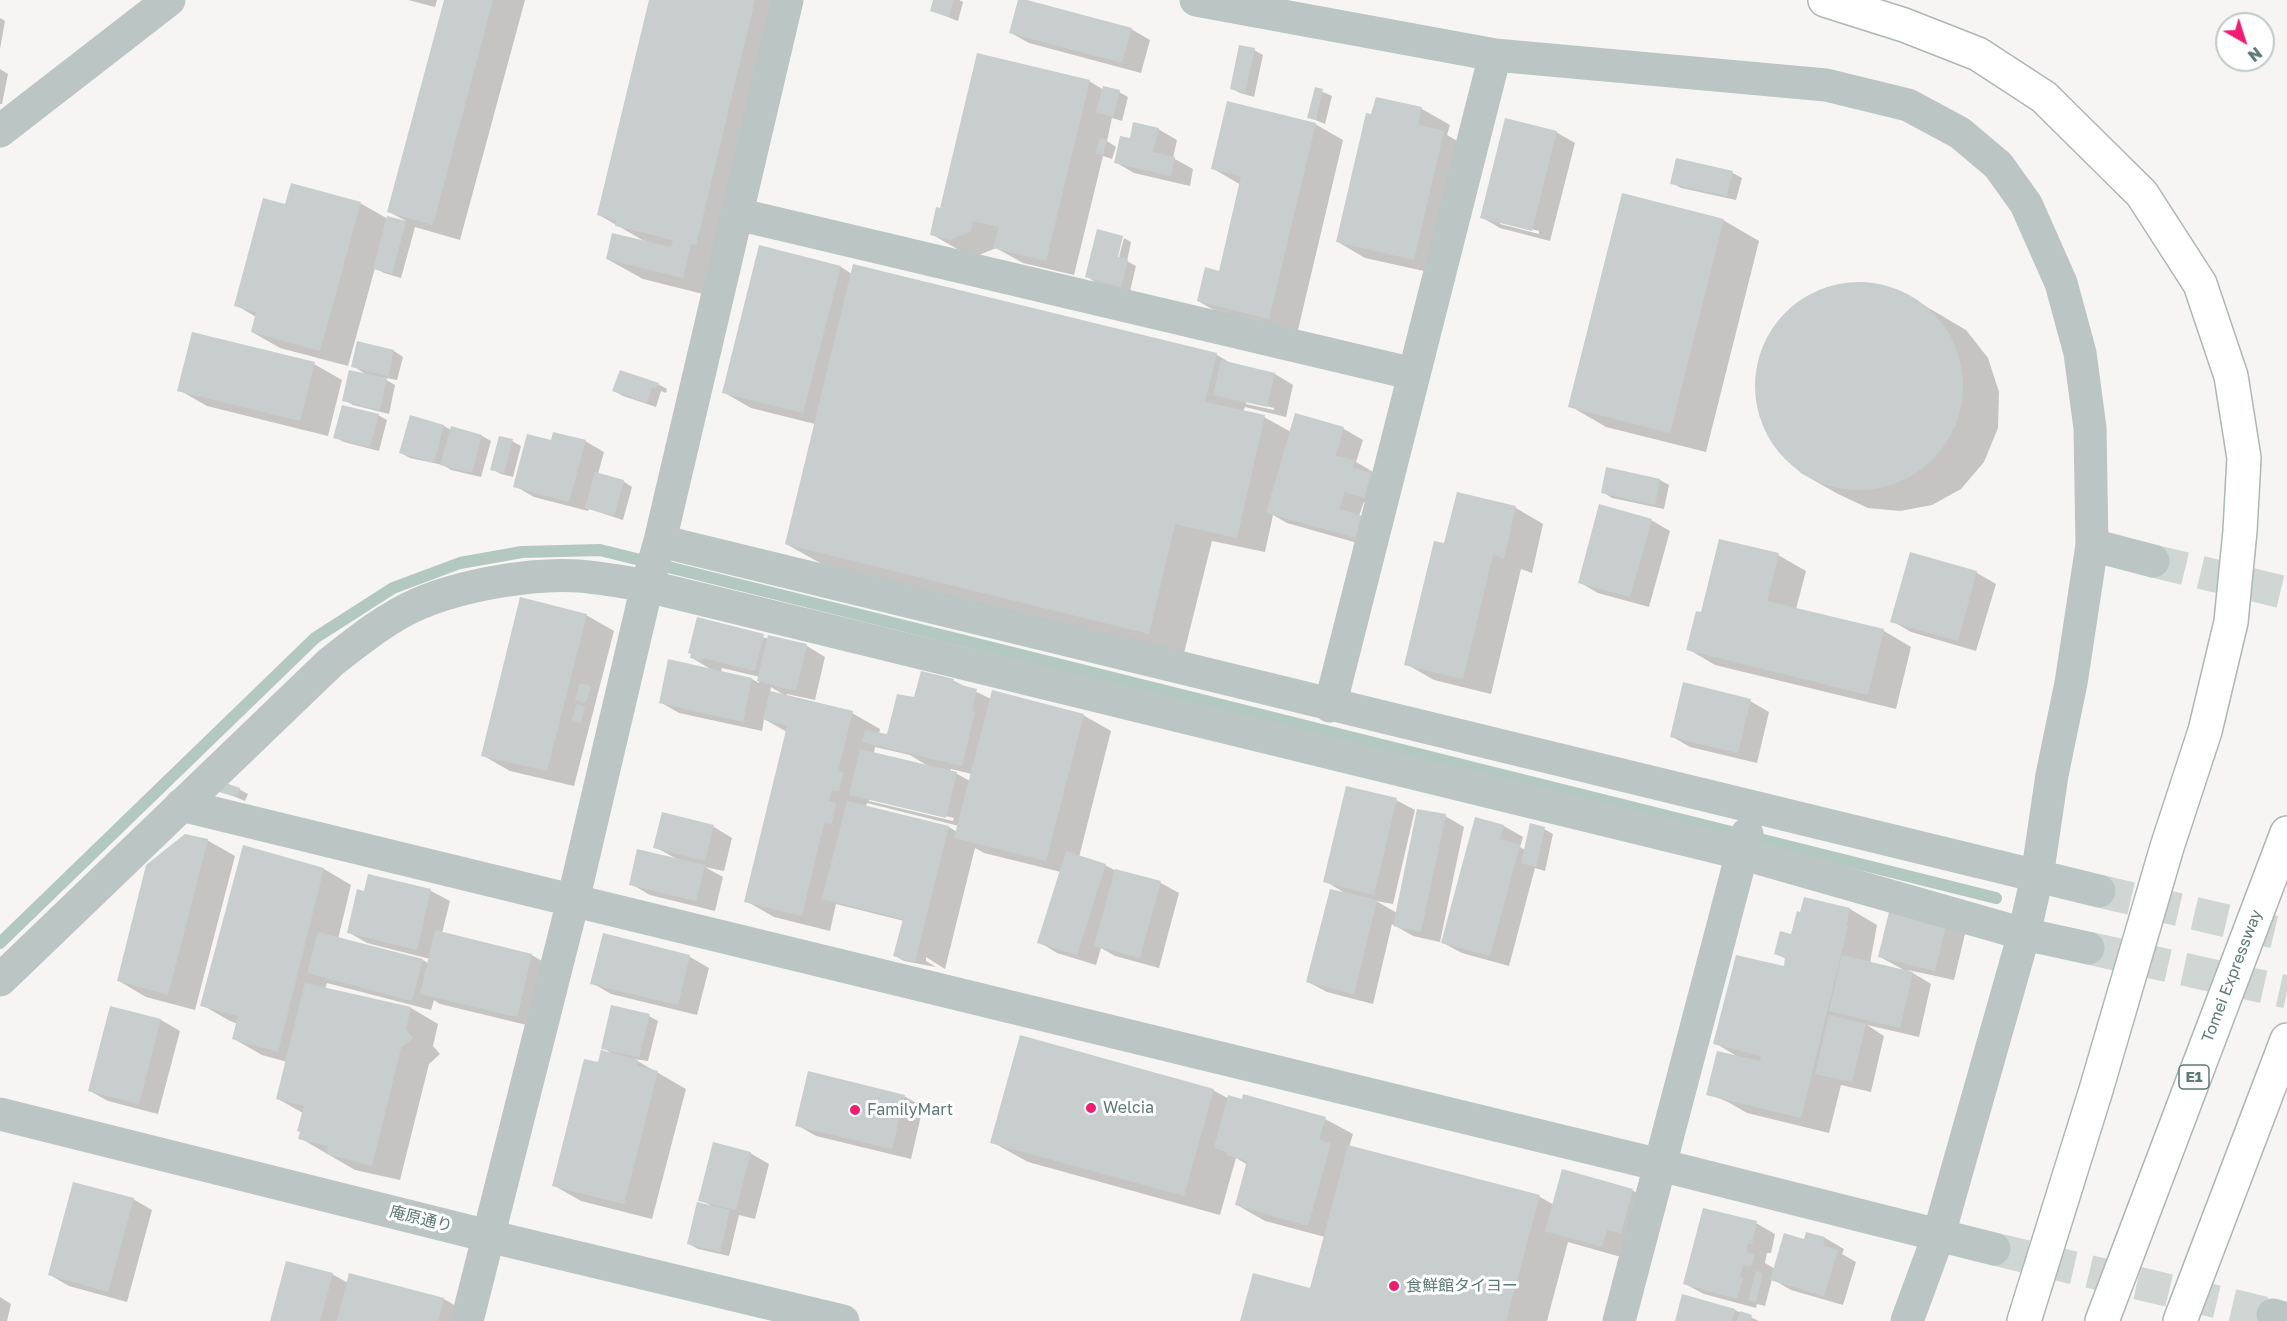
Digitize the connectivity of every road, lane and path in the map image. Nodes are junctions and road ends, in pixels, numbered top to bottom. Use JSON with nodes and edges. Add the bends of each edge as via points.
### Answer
{"nodes":[{"id":1,"x":169,"y":0,"type":"edge"},
{"id":2,"x":787,"y":0,"type":"edge"},
{"id":3,"x":1196,"y":0,"type":"edge"},
{"id":4,"x":1825,"y":0,"type":"edge"},
{"id":5,"x":1495,"y":55,"type":"junction"},
{"id":6,"x":0,"y":131,"type":"edge"},
{"id":7,"x":737,"y":214,"type":"junction"},
{"id":8,"x":1414,"y":374,"type":"junction"},
{"id":9,"x":660,"y":541,"type":"junction"},
{"id":10,"x":2092,"y":545,"type":"junction"},
{"id":11,"x":2152,"y":561,"type":"tunnel mouth"},
{"id":12,"x":647,"y":586,"type":"junction"},
{"id":13,"x":1330,"y":706,"type":"junction"},
{"id":14,"x":181,"y":805,"type":"junction"},
{"id":15,"x":1755,"y":809,"type":"junction"},
{"id":16,"x":2287,"y":833,"type":"edge"},
{"id":17,"x":1740,"y":853,"type":"junction"},
{"id":18,"x":2037,"y":877,"type":"junction"},
{"id":19,"x":2099,"y":891,"type":"tunnel mouth"},
{"id":20,"x":573,"y":901,"type":"junction"},
{"id":21,"x":2024,"y":934,"type":"junction"},
{"id":22,"x":2088,"y":948,"type":"tunnel mouth"},
{"id":23,"x":0,"y":981,"type":"edge"},
{"id":24,"x":2287,"y":1040,"type":"edge"},
{"id":25,"x":0,"y":1114,"type":"edge"},
{"id":26,"x":1660,"y":1166,"type":"junction"},
{"id":27,"x":1940,"y":1234,"type":"junction"},
{"id":28,"x":488,"y":1236,"type":"junction"},
{"id":29,"x":1994,"y":1249,"type":"tunnel mouth"},
{"id":30,"x":467,"y":1321,"type":"edge"},
{"id":31,"x":843,"y":1321,"type":"edge"},
{"id":32,"x":1619,"y":1321,"type":"edge"},
{"id":33,"x":1907,"y":1321,"type":"edge"},
{"id":34,"x":2024,"y":1321,"type":"edge"},
{"id":35,"x":2102,"y":1321,"type":"edge"},
{"id":36,"x":2180,"y":1321,"type":"edge"}],
"edges":[{"from":1,"to":6,"type":"street"},
{"from":2,"to":7,"type":"street"},
{"from":3,"to":5,"type":"street"},
{"from":4,"to":34,"type":"highway","via":[[1978,54],[2044,97],[2142,194],[2200,284],[2231,376],[2244,458],[2232,622],[2205,731]]},
{"from":5,"to":8,"type":"street"},
{"from":5,"to":10,"type":"street","via":[[1826,85],[1908,105],[1967,140],[1998,165],[2026,204],[2061,283],[2080,353],[2090,428]]},
{"from":7,"to":8,"type":"street"},
{"from":7,"to":9,"type":"street"},
{"from":8,"to":13,"type":"street"},
{"from":9,"to":12,"type":"street"},
{"from":9,"to":13,"type":"street"},
{"from":10,"to":11,"type":"street"},
{"from":10,"to":18,"type":"street"},
{"from":12,"to":14,"type":"street","via":[[578,576],[520,579],[467,587],[417,604],[380,625],[331,662]]},
{"from":12,"to":17,"type":"street"},
{"from":12,"to":20,"type":"street"},
{"from":13,"to":15,"type":"street"},
{"from":14,"to":20,"type":"street"},
{"from":14,"to":23,"type":"street"},
{"from":15,"to":17,"type":"street"},
{"from":15,"to":18,"type":"street"},
{"from":16,"to":35,"type":"highway","name":"Tomei Expressway","number":"E1"},
{"from":17,"to":21,"type":"street"},
{"from":17,"to":26,"type":"street"},
{"from":18,"to":19,"type":"street"},
{"from":18,"to":21,"type":"street"},
{"from":20,"to":26,"type":"street"},
{"from":20,"to":28,"type":"street"},
{"from":21,"to":22,"type":"street"},
{"from":21,"to":27,"type":"street"},
{"from":24,"to":36,"type":"highway"},
{"from":25,"to":28,"type":"street","name":"庵原通り"},
{"from":26,"to":27,"type":"street"},
{"from":26,"to":32,"type":"street"},
{"from":27,"to":29,"type":"street"},
{"from":27,"to":33,"type":"street"},
{"from":28,"to":30,"type":"street"},
{"from":28,"to":31,"type":"street","name":"庵原通り"}]}
